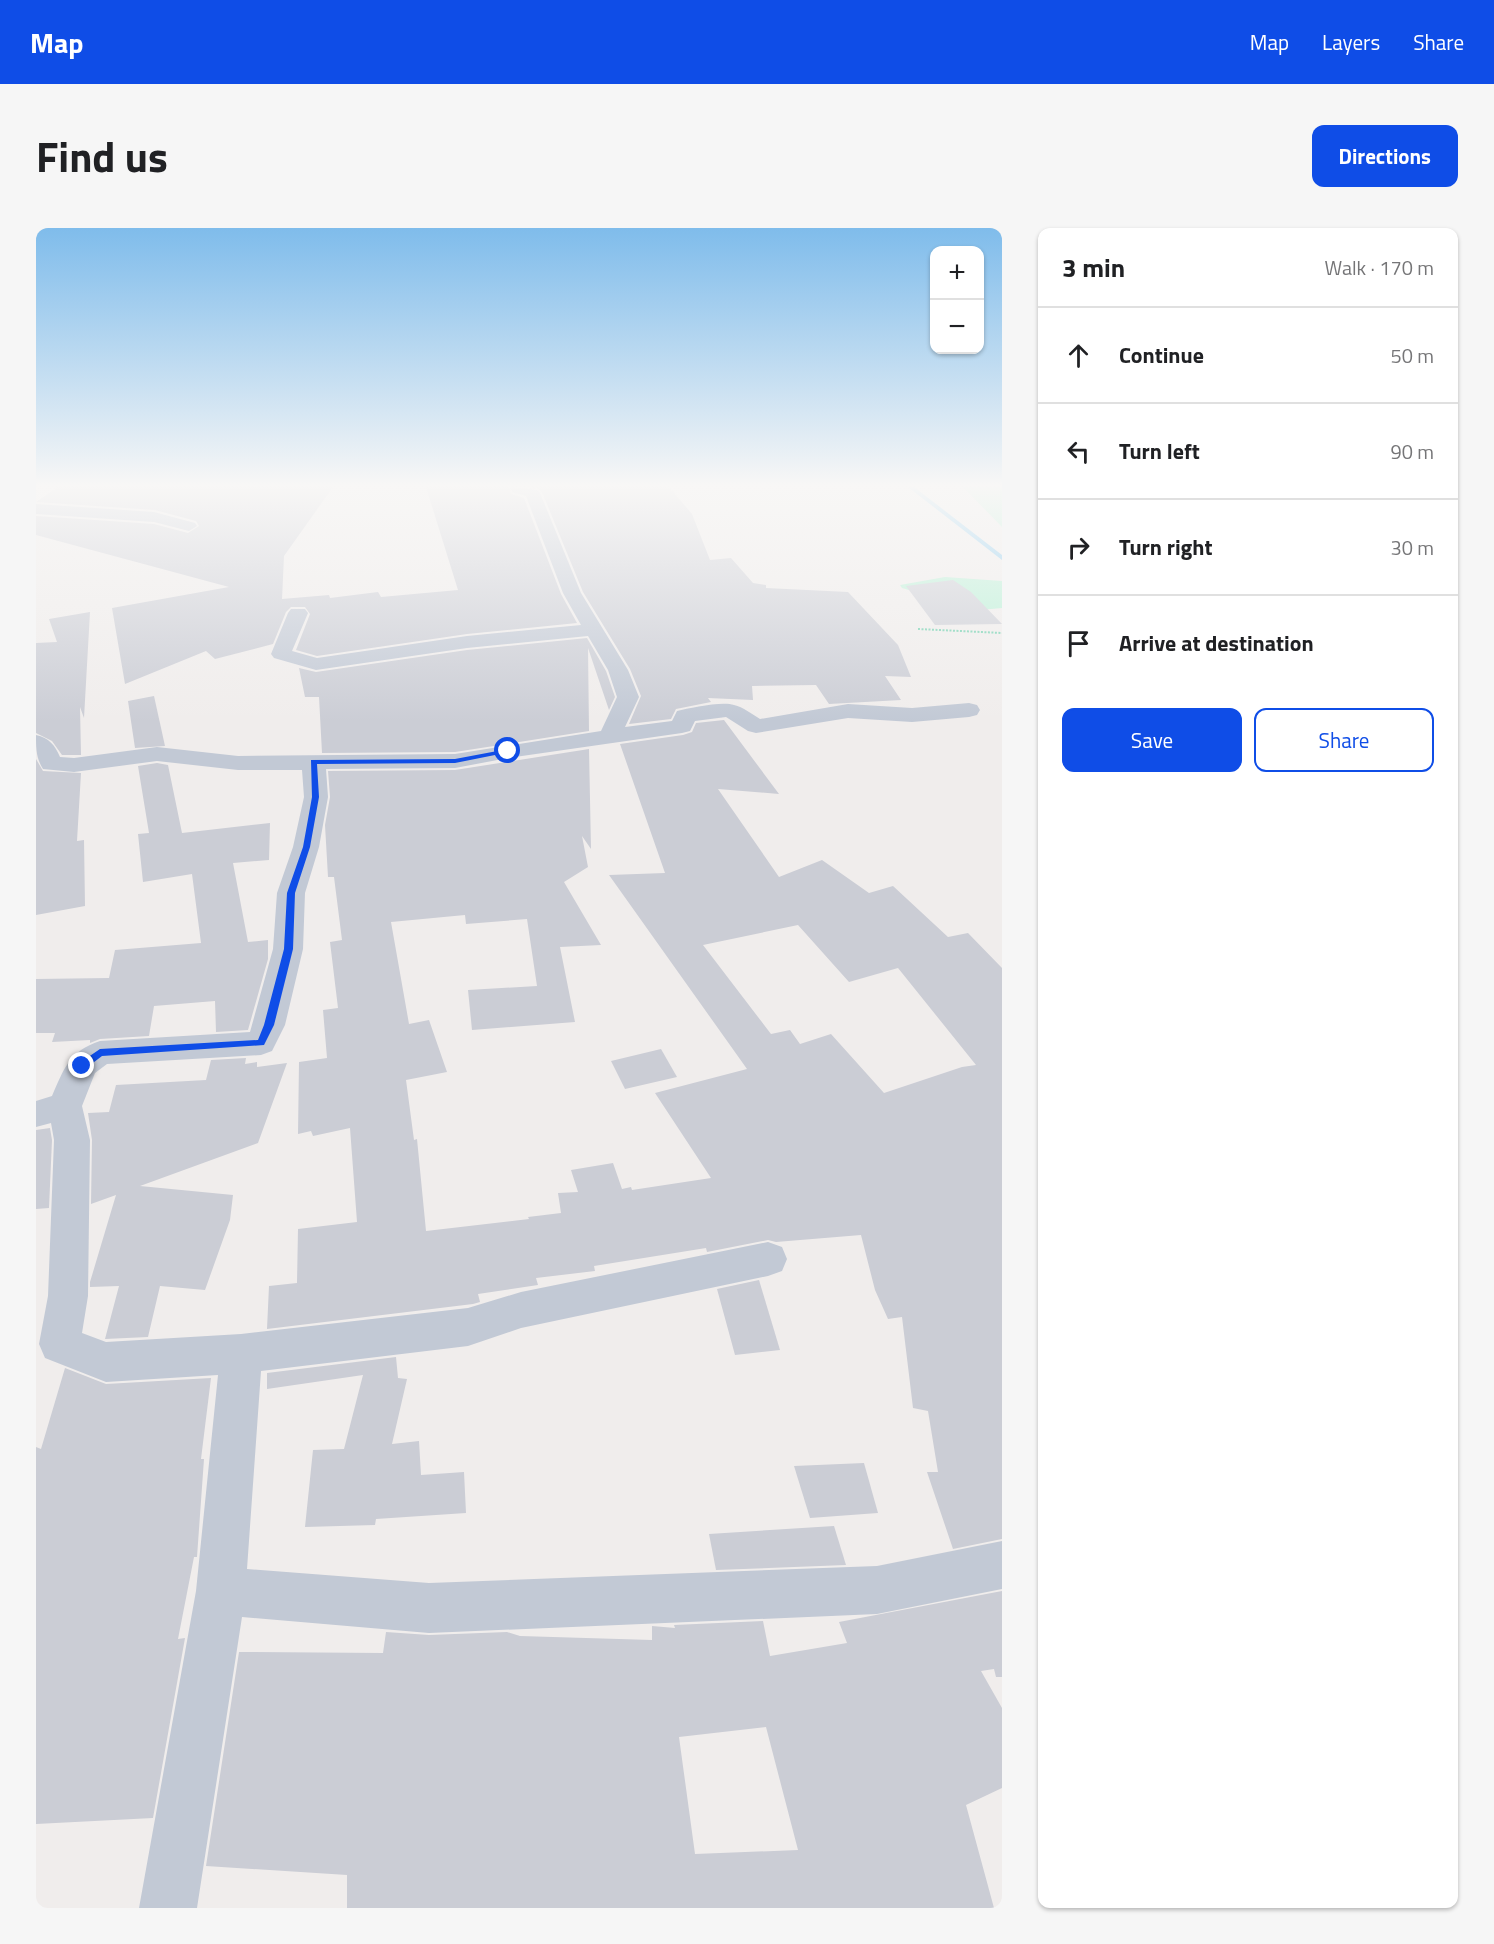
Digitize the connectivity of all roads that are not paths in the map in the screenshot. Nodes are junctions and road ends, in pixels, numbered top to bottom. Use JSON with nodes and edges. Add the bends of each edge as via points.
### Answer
{"nodes":[{"id":1,"x":562,"y":565,"type":"edge"},
{"id":2,"x":298,"y":613,"type":"dead end"},
{"id":3,"x":592,"y":630,"type":"junction"},
{"id":4,"x":969,"y":710,"type":"dead end"},
{"id":5,"x":610,"y":736,"type":"junction"},
{"id":6,"x":36,"y":742,"type":"edge"},
{"id":7,"x":313,"y":762,"type":"junction"},
{"id":8,"x":50,"y":1110,"type":"edge"},
{"id":9,"x":768,"y":1259,"type":"dead end"},
{"id":10,"x":241,"y":1354,"type":"junction"},
{"id":11,"x":1002,"y":1565,"type":"edge"},
{"id":12,"x":221,"y":1591,"type":"junction"},
{"id":13,"x":168,"y":1908,"type":"edge"}],
"edges":[{"from":1,"to":3,"type":"street"},
{"from":2,"to":3,"type":"street","via":[[281,654],[316,664],[467,642]]},
{"from":3,"to":5,"type":"street","via":[[618,670],[628,697]]},
{"from":4,"to":5,"type":"street","via":[[912,715],[848,711],[756,726],[730,710],[685,716],[681,726]]},
{"from":5,"to":7,"type":"street","via":[[455,761]]},
{"from":6,"to":7,"type":"street","via":[[45,749],[51,764],[74,765],[157,754],[238,763]]},
{"from":7,"to":8,"type":"street","via":[[316,797],[291,893],[288,949],[261,1043],[100,1053],[82,1066]]},
{"from":8,"to":10,"type":"street","via":[[72,1140],[68,1296],[60,1344],[106,1362]]},
{"from":9,"to":10,"type":"street","via":[[521,1310],[468,1327]]},
{"from":10,"to":12,"type":"street"},
{"from":11,"to":12,"type":"street","via":[[877,1590],[429,1608]]},
{"from":12,"to":13,"type":"street"}]}
